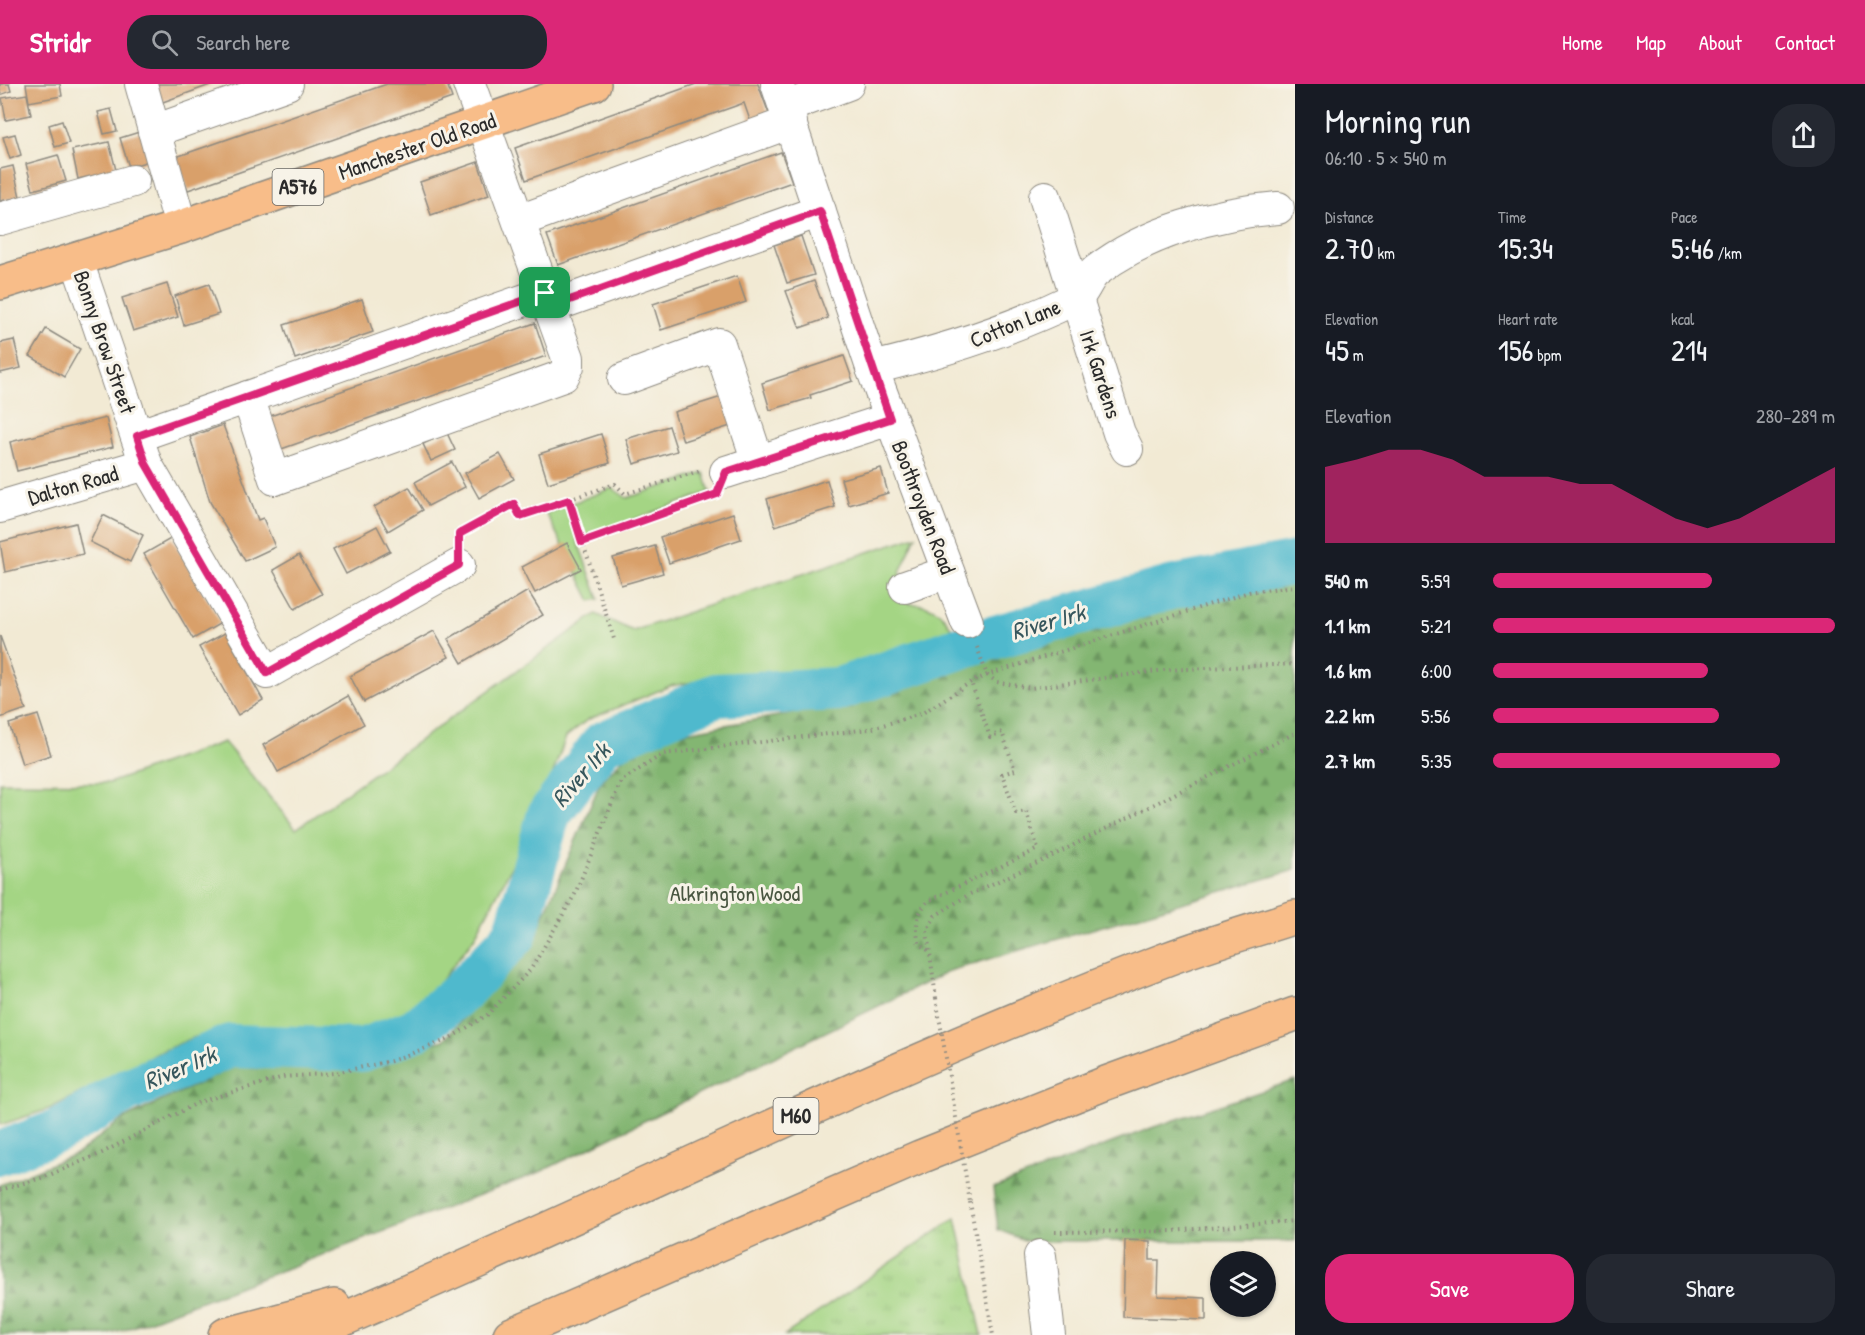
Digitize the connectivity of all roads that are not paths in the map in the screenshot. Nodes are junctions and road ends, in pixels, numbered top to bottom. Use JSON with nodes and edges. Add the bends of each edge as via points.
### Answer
{"nodes":[{"id":1,"x":141,"y":84,"type":"edge"},
{"id":2,"x":287,"y":84,"type":"edge"},
{"id":3,"x":469,"y":84,"type":"edge"},
{"id":4,"x":594,"y":84,"type":"edge"},
{"id":5,"x":848,"y":84,"type":"edge"},
{"id":6,"x":785,"y":104,"type":"edge"},
{"id":7,"x":484,"y":123,"type":"junction"},
{"id":8,"x":154,"y":131,"type":"junction"},
{"id":9,"x":133,"y":181,"type":"dead end"},
{"id":10,"x":1045,"y":196,"type":"dead end"},
{"id":11,"x":1278,"y":208,"type":"dead end"},
{"id":12,"x":820,"y":211,"type":"junction"},
{"id":13,"x":0,"y":219,"type":"edge"},
{"id":14,"x":519,"y":221,"type":"junction"},
{"id":15,"x":181,"y":227,"type":"junction"},
{"id":16,"x":77,"y":261,"type":"junction"},
{"id":17,"x":0,"y":283,"type":"edge"},
{"id":18,"x":1077,"y":298,"type":"junction"},
{"id":19,"x":547,"y":300,"type":"junction"},
{"id":20,"x":872,"y":368,"type":"junction"},
{"id":21,"x":624,"y":379,"type":"dead end"},
{"id":22,"x":248,"y":397,"type":"junction"},
{"id":23,"x":890,"y":419,"type":"junction"},
{"id":24,"x":1127,"y":449,"type":"dead end"},
{"id":25,"x":142,"y":450,"type":"junction"},
{"id":26,"x":758,"y":462,"type":"junction"},
{"id":27,"x":726,"y":472,"type":"road end"},
{"id":28,"x":0,"y":507,"type":"edge"},
{"id":29,"x":459,"y":565,"type":"road end"},
{"id":30,"x":948,"y":572,"type":"junction"},
{"id":31,"x":905,"y":587,"type":"dead end"},
{"id":32,"x":967,"y":622,"type":"dead end"},
{"id":33,"x":1295,"y":917,"type":"edge"},
{"id":34,"x":1295,"y":1014,"type":"edge"},
{"id":35,"x":1040,"y":1256,"type":"road end"},
{"id":36,"x":447,"y":1276,"type":"junction"},
{"id":37,"x":225,"y":1335,"type":"edge"},
{"id":38,"x":306,"y":1335,"type":"edge"},
{"id":39,"x":510,"y":1335,"type":"edge"},
{"id":40,"x":1049,"y":1335,"type":"edge"}],
"edges":[{"from":1,"to":8,"type":"street"},
{"from":2,"to":8,"type":"street"},
{"from":3,"to":7,"type":"street"},
{"from":4,"to":7,"type":"main road","name":"Manchester Old Road","number":"A576"},
{"from":5,"to":6,"type":"street"},
{"from":6,"to":12,"type":"street","name":"Boothroyden Road"},
{"from":6,"to":14,"type":"street"},
{"from":7,"to":14,"type":"street"},
{"from":7,"to":15,"type":"main road","name":"Manchester Old Road","number":"A576"},
{"from":8,"to":15,"type":"street"},
{"from":9,"to":13,"type":"street"},
{"from":10,"to":18,"type":"street","name":"Irk Gardens"},
{"from":11,"to":18,"type":"street","name":"Cotton Lane","via":[[1238,211],[1148,239],[1094,272]]},
{"from":12,"to":19,"type":"street","name":"Dalton Road"},
{"from":12,"to":20,"type":"street","name":"Boothroyden Road"},
{"from":14,"to":19,"type":"street"},
{"from":15,"to":16,"type":"main road","name":"Manchester Old Road","number":"A576"},
{"from":16,"to":17,"type":"main road","name":"Manchester Old Road","number":"A576"},
{"from":16,"to":25,"type":"street","name":"Bonny Brow Street"},
{"from":18,"to":20,"type":"street","name":"Cotton Lane","via":[[946,350]]},
{"from":18,"to":24,"type":"street","name":"Irk Gardens"},
{"from":19,"to":22,"type":"street","name":"Dalton Road"},
{"from":19,"to":22,"type":"street","via":[[568,358],[562,376],[275,479]]},
{"from":20,"to":23,"type":"street","name":"Boothroyden Road"},
{"from":21,"to":26,"type":"street","via":[[719,344]]},
{"from":22,"to":25,"type":"street","name":"Dalton Road"},
{"from":23,"to":26,"type":"street"},
{"from":23,"to":30,"type":"street","name":"Boothroyden Road"},
{"from":25,"to":28,"type":"street","name":"Dalton Road"},
{"from":25,"to":29,"type":"street","name":"Bonny Brow Street","via":[[267,673]]},
{"from":26,"to":27,"type":"street"},
{"from":30,"to":31,"type":"street"},
{"from":30,"to":32,"type":"street","name":"Boothroyden Road"},
{"from":33,"to":36,"type":"main road","number":"M60","via":[[1169,958],[958,1043]]},
{"from":34,"to":39,"type":"main road","via":[[920,1157]]},
{"from":35,"to":40,"type":"street"},
{"from":36,"to":37,"type":"main road","number":"M60"},
{"from":36,"to":38,"type":"main road","number":"M60"}]}
